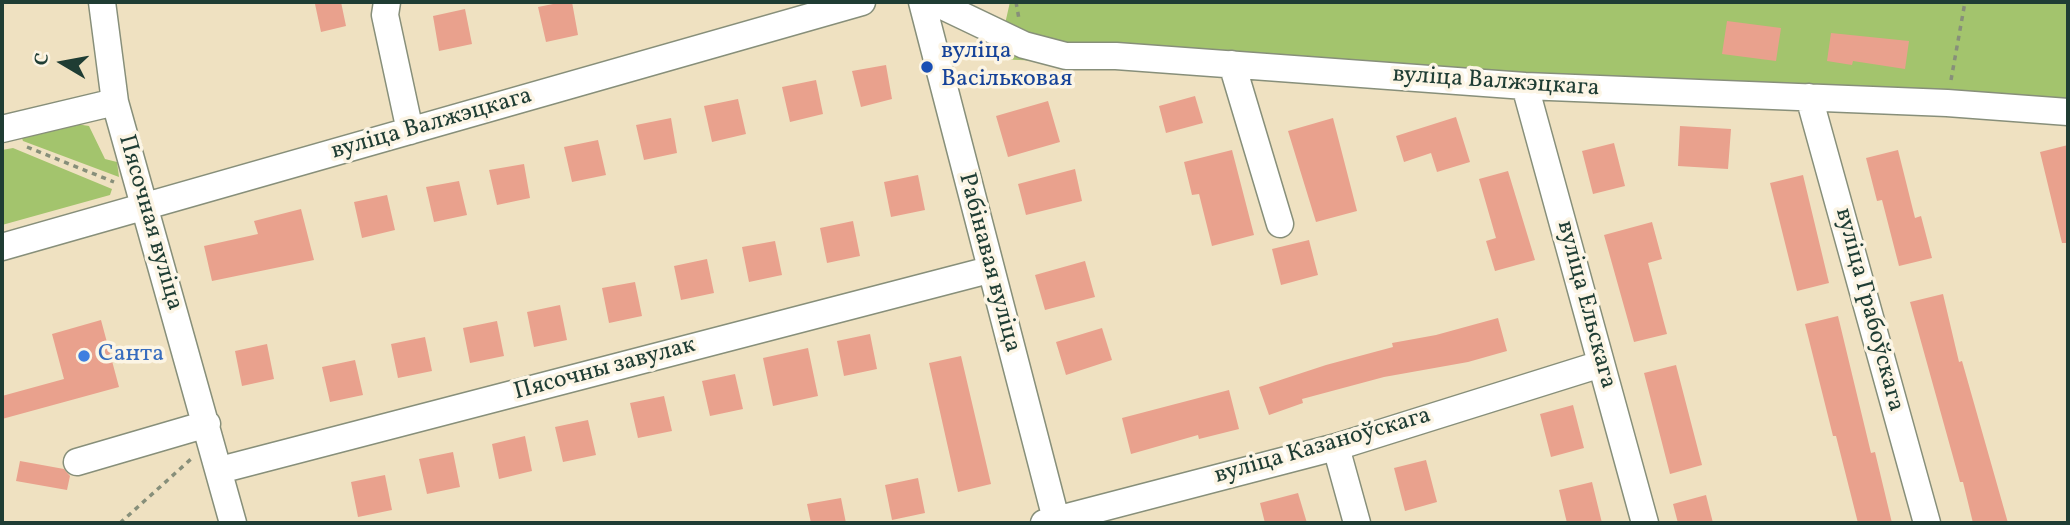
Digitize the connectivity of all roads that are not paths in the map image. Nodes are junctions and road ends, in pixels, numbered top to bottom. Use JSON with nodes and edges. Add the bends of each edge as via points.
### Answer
{"nodes":[{"id":1,"x":102,"y":2,"type":"edge"},
{"id":2,"x":387,"y":2,"type":"edge"},
{"id":3,"x":862,"y":2,"type":"edge"},
{"id":4,"x":922,"y":2,"type":"edge"},
{"id":5,"x":934,"y":2,"type":"edge"},
{"id":6,"x":1233,"y":64,"type":"junction"},
{"id":7,"x":1525,"y":86,"type":"junction"},
{"id":8,"x":1809,"y":97,"type":"junction"},
{"id":9,"x":115,"y":102,"type":"junction"},
{"id":10,"x":2068,"y":112,"type":"edge"},
{"id":11,"x":410,"y":131,"type":"junction"},
{"id":12,"x":8,"y":136,"type":"edge"},
{"id":13,"x":142,"y":200,"type":"junction"},
{"id":14,"x":1280,"y":224,"type":"dead end"},
{"id":15,"x":2,"y":247,"type":"edge"},
{"id":16,"x":989,"y":270,"type":"junction"},
{"id":17,"x":1601,"y":363,"type":"junction"},
{"id":18,"x":209,"y":433,"type":"junction"},
{"id":19,"x":1336,"y":447,"type":"junction"},
{"id":20,"x":76,"y":462,"type":"dead end"},
{"id":21,"x":220,"y":471,"type":"junction"},
{"id":22,"x":1053,"y":522,"type":"edge"},
{"id":23,"x":233,"y":523,"type":"edge"},
{"id":24,"x":1357,"y":523,"type":"edge"},
{"id":25,"x":1645,"y":523,"type":"edge"},
{"id":26,"x":1927,"y":523,"type":"edge"}],
"edges":[{"from":1,"to":9,"type":"street","name":"Пясочная вуліца"},
{"from":2,"to":11,"type":"street","via":[[385,15]]},
{"from":3,"to":11,"type":"street","name":"вуліца Валжэцкага"},
{"from":4,"to":16,"type":"street","name":"Рабінавая вуліца"},
{"from":5,"to":6,"type":"street","name":"вуліца Валжэцкага","via":[[1024,45],[1066,56]]},
{"from":6,"to":7,"type":"street","name":"вуліца Валжэцкага"},
{"from":6,"to":14,"type":"street"},
{"from":7,"to":8,"type":"street","name":"вуліца Валжэцкага"},
{"from":7,"to":17,"type":"street","name":"вуліца Ельскага"},
{"from":8,"to":10,"type":"street","name":"вуліца Валжэцкага"},
{"from":8,"to":26,"type":"street","name":"вуліца Грабоўскага"},
{"from":9,"to":12,"type":"street"},
{"from":9,"to":13,"type":"street","name":"Пясочная вуліца"},
{"from":11,"to":13,"type":"street","name":"вуліца Валжэцкага"},
{"from":13,"to":15,"type":"street","name":"вуліца Валжэцкага"},
{"from":13,"to":18,"type":"street","name":"Пясочная вуліца"},
{"from":16,"to":21,"type":"street","name":"Пясочны завулак"},
{"from":16,"to":22,"type":"street","name":"Рабінавая вуліца"},
{"from":17,"to":19,"type":"street","name":"вуліца Казаноўскага"},
{"from":17,"to":25,"type":"street","name":"вуліца Ельскага"},
{"from":18,"to":20,"type":"street"},
{"from":18,"to":21,"type":"street","name":"Пясочная вуліца"},
{"from":19,"to":22,"type":"street","name":"вуліца Казаноўскага"},
{"from":19,"to":24,"type":"street"},
{"from":21,"to":23,"type":"street","name":"Пясочная вуліца"}]}
